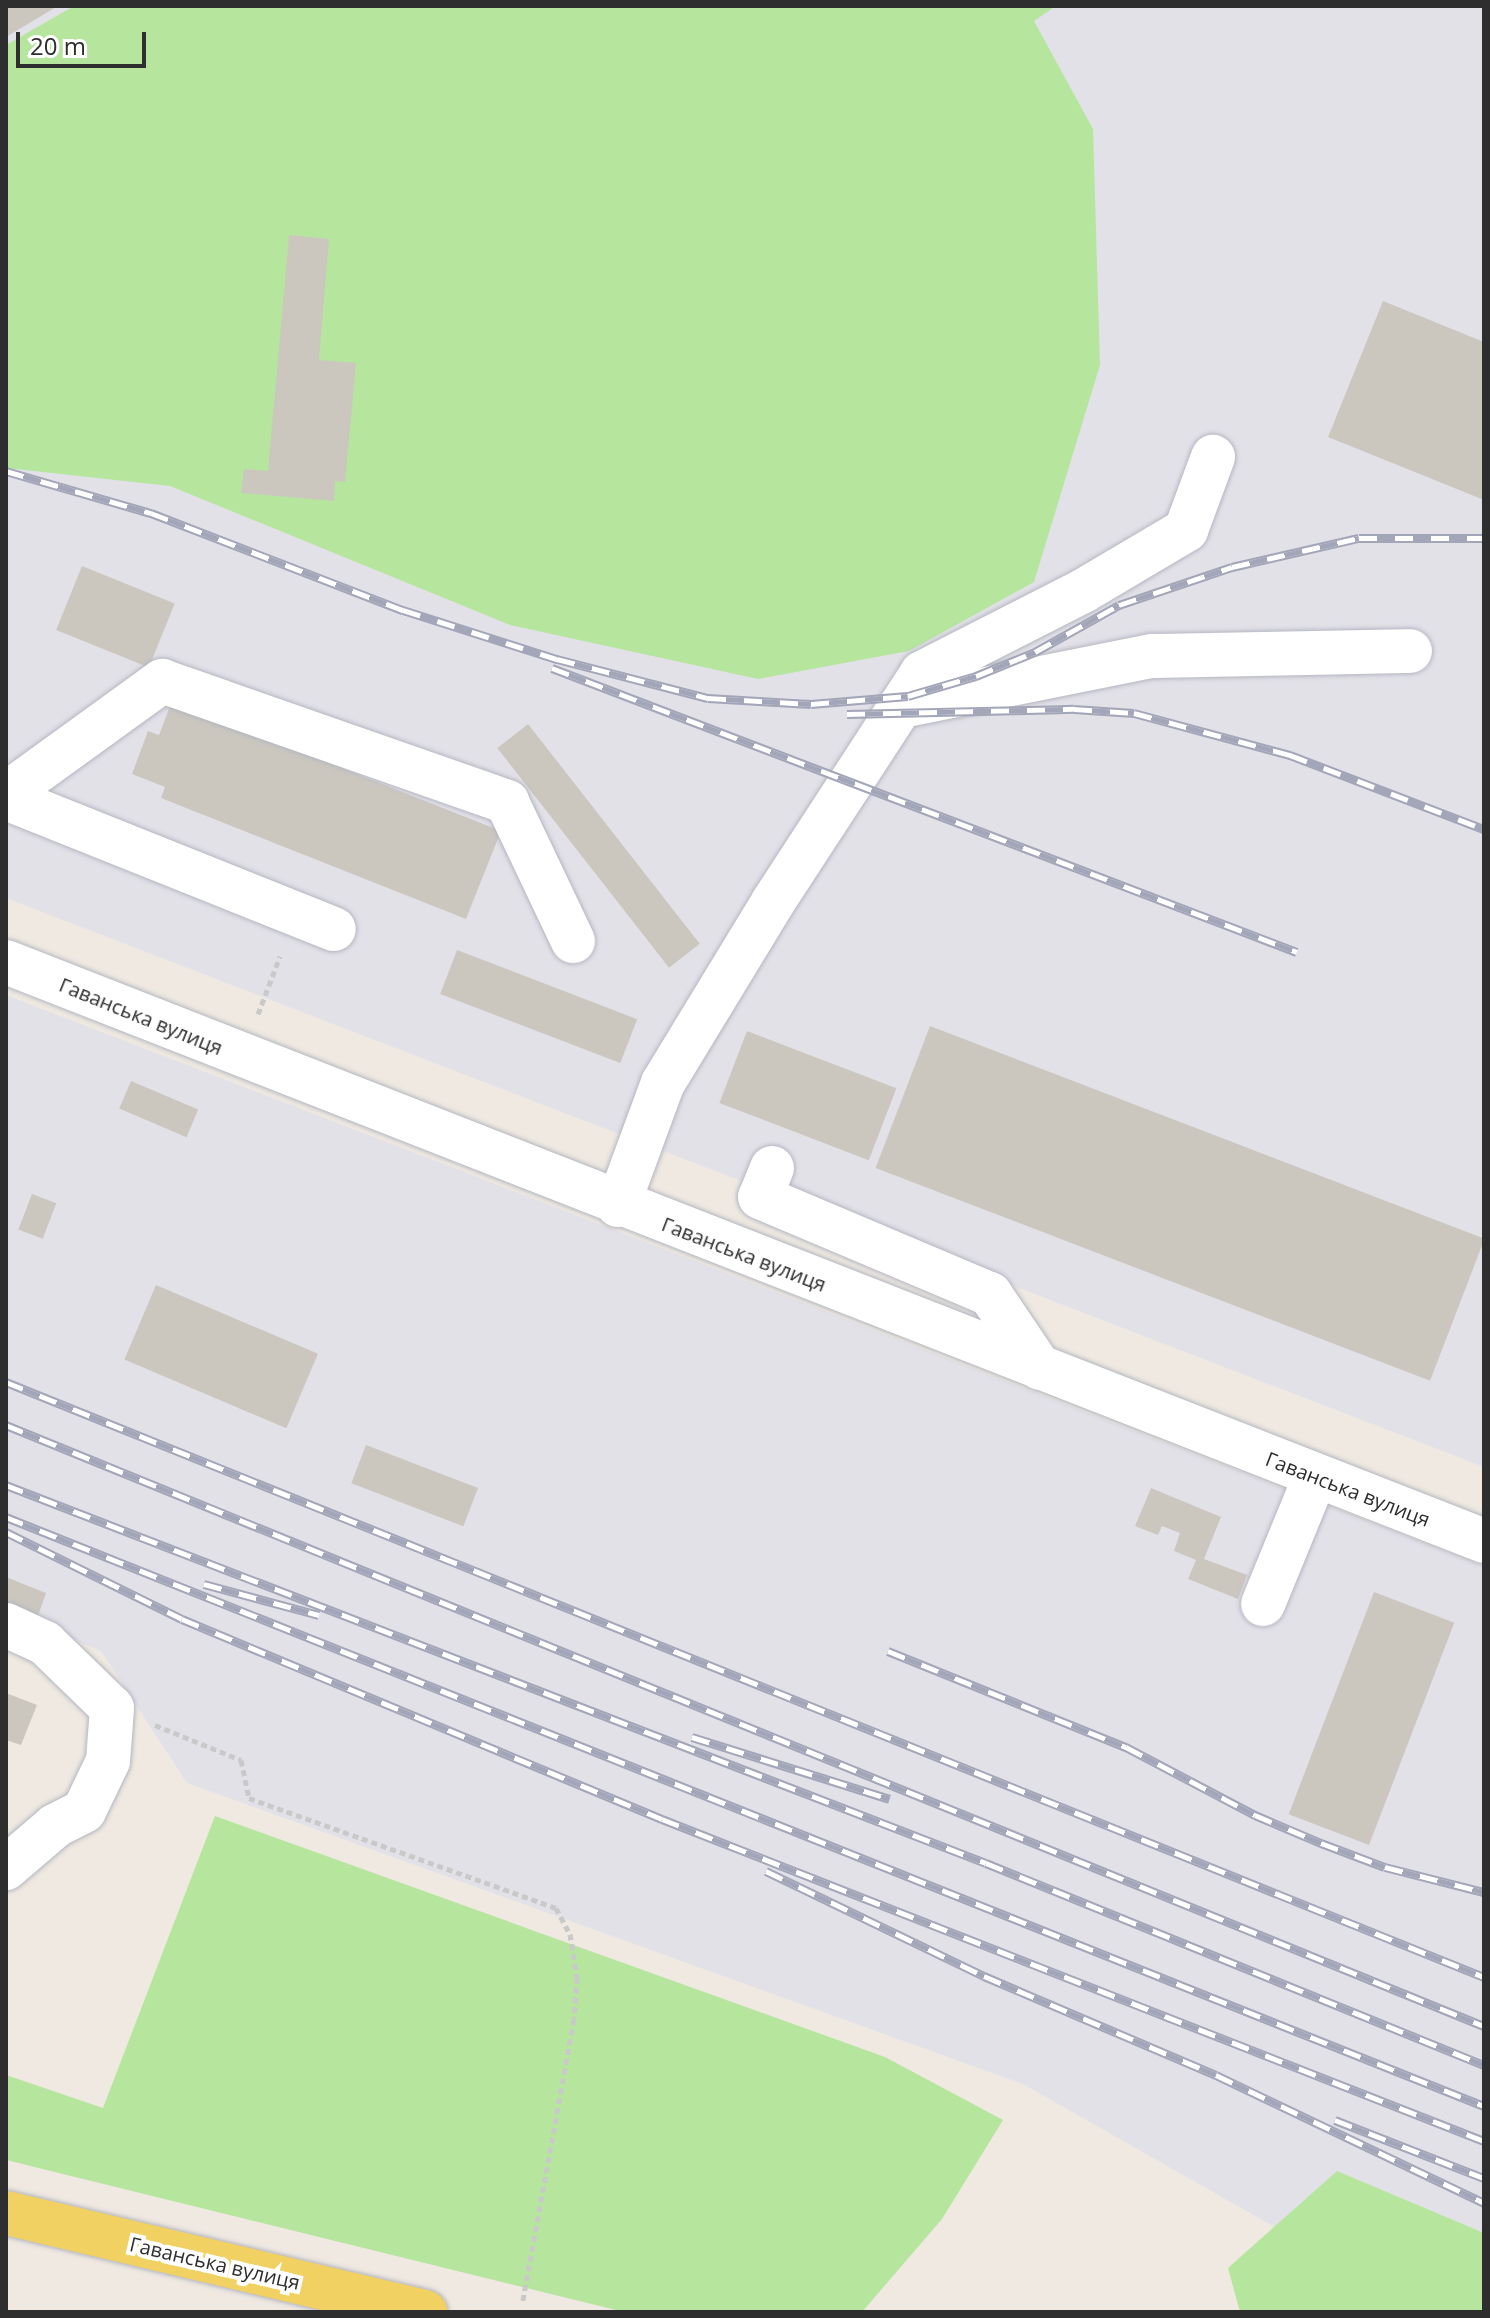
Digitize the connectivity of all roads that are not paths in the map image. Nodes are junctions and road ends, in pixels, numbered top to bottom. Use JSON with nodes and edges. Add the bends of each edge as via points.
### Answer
{"nodes":[{"id":1,"x":1213,"y":457,"type":"dead end"},
{"id":2,"x":1410,"y":651,"type":"dead end"},
{"id":3,"x":901,"y":706,"type":"junction"},
{"id":4,"x":6,"y":796,"type":"edge"},
{"id":5,"x":334,"y":929,"type":"dead end"},
{"id":6,"x":573,"y":941,"type":"dead end"},
{"id":7,"x":6,"y":962,"type":"edge"},
{"id":8,"x":772,"y":1168,"type":"dead end"},
{"id":9,"x":618,"y":1205,"type":"junction"},
{"id":10,"x":1040,"y":1368,"type":"junction"},
{"id":11,"x":1315,"y":1477,"type":"junction"},
{"id":12,"x":1484,"y":1541,"type":"edge"},
{"id":13,"x":1263,"y":1604,"type":"dead end"},
{"id":14,"x":6,"y":1625,"type":"edge"},
{"id":15,"x":6,"y":1868,"type":"edge"},
{"id":16,"x":6,"y":2213,"type":"edge"},
{"id":17,"x":425,"y":2312,"type":"edge"}],
"edges":[{"from":1,"to":3,"type":"street","via":[[1186,530],[1083,591],[922,673]]},
{"from":2,"to":3,"type":"street","via":[[1152,656]]},
{"from":3,"to":9,"type":"street","via":[[663,1083]]},
{"from":4,"to":5,"type":"street"},
{"from":4,"to":6,"type":"street","via":[[162,681],[507,802]]},
{"from":7,"to":9,"type":"street","name":"Гаванська вулиця"},
{"from":8,"to":10,"type":"street","via":[[760,1197],[990,1294]]},
{"from":9,"to":10,"type":"street","name":"Гаванська вулиця"},
{"from":10,"to":11,"type":"street","name":"Гаванська вулиця"},
{"from":11,"to":12,"type":"street","name":"Гаванська вулиця"},
{"from":11,"to":13,"type":"street"},
{"from":14,"to":15,"type":"street","via":[[45,1643],[112,1708],[108,1761],[84,1811],[55,1826]]},
{"from":16,"to":17,"type":"main road","name":"Гаванська вулиця"}]}
